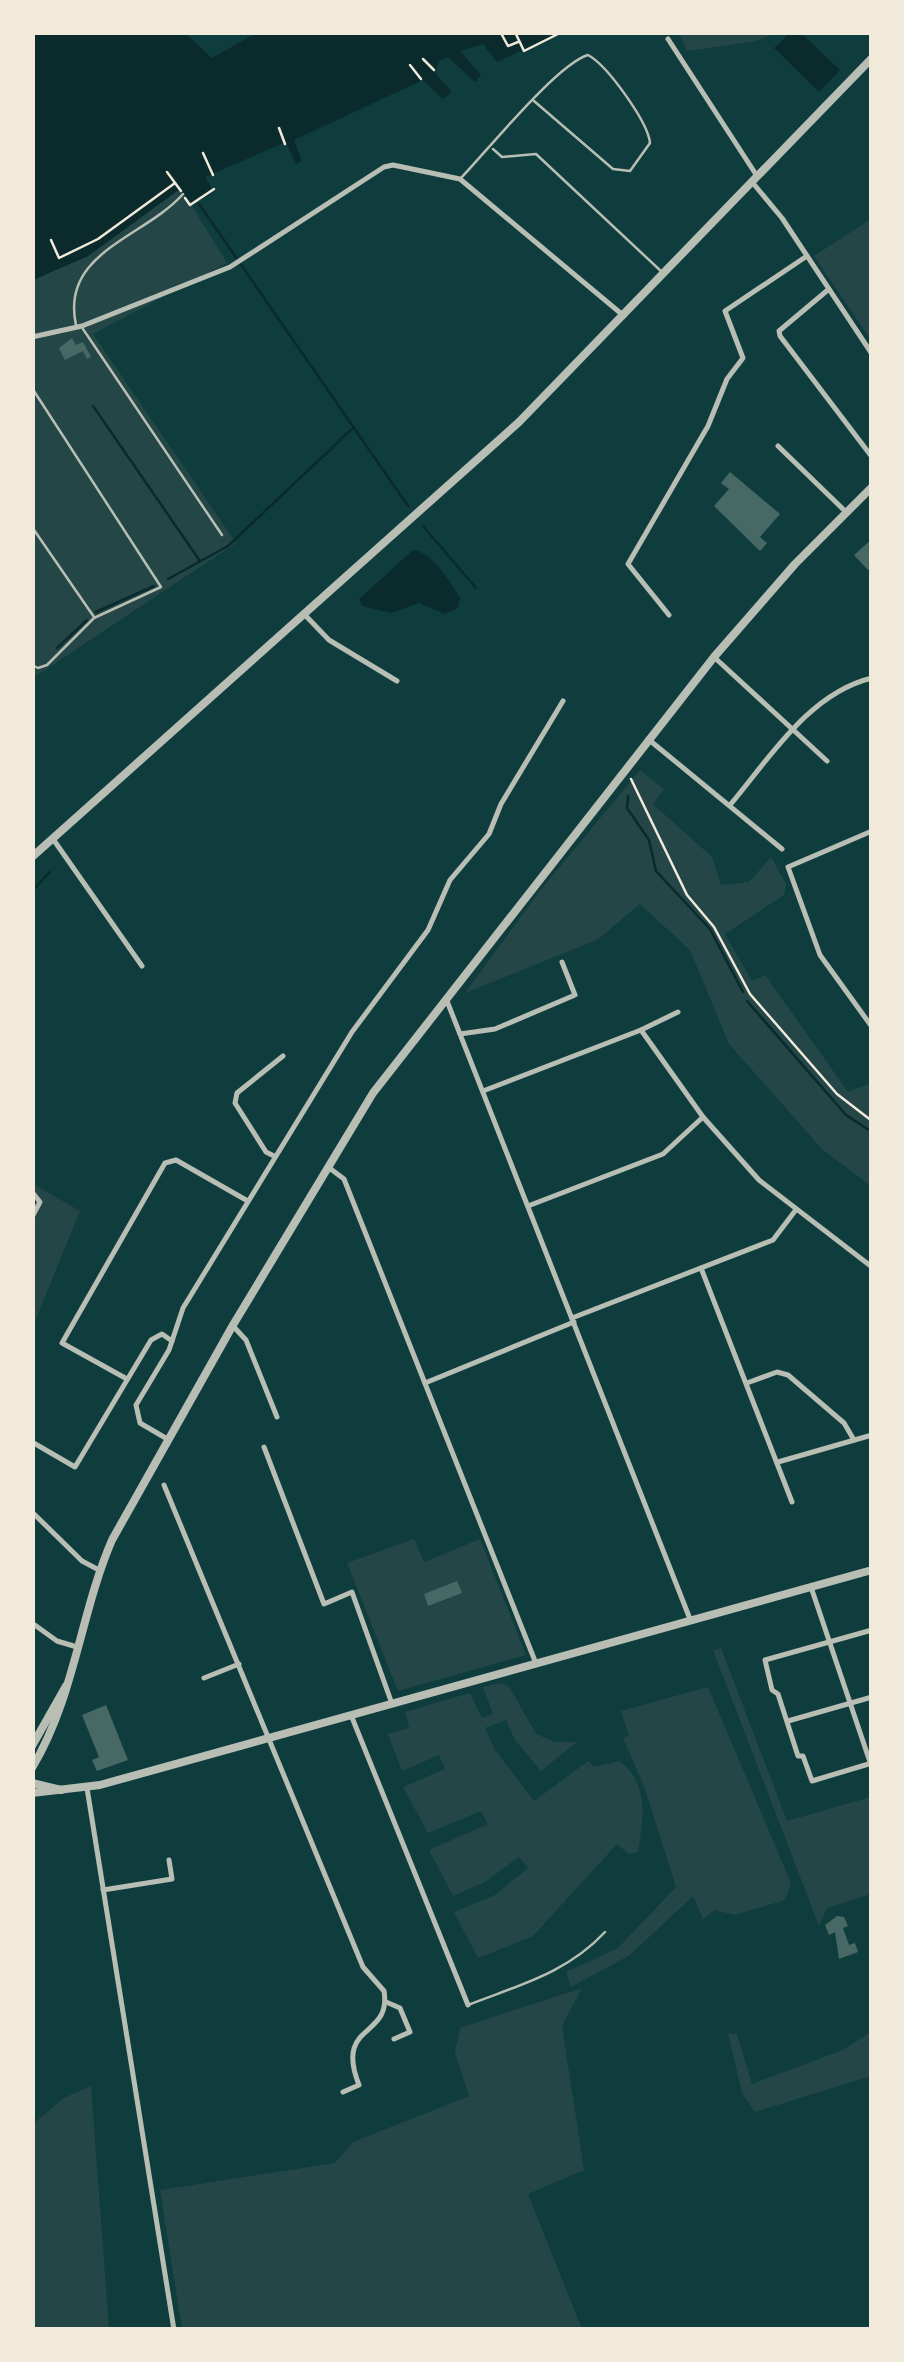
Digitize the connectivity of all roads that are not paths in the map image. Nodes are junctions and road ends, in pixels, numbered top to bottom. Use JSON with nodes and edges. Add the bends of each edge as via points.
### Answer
{"nodes":[{"id":1,"x":668,"y":39,"type":"dead end"},
{"id":2,"x":872,"y":58,"type":"edge"},
{"id":3,"x":534,"y":101,"type":"junction"},
{"id":4,"x":491,"y":147,"type":"junction"},
{"id":5,"x":754,"y":179,"type":"junction"},
{"id":6,"x":460,"y":180,"type":"junction"},
{"id":7,"x":183,"y":194,"type":"dead end"},
{"id":8,"x":807,"y":256,"type":"junction"},
{"id":9,"x":664,"y":274,"type":"junction"},
{"id":10,"x":830,"y":289,"type":"junction"},
{"id":11,"x":624,"y":316,"type":"junction"},
{"id":12,"x":79,"y":326,"type":"junction"},
{"id":13,"x":32,"y":337,"type":"edge"},
{"id":14,"x":872,"y":354,"type":"edge"},
{"id":15,"x":32,"y":388,"type":"edge"},
{"id":16,"x":778,"y":446,"type":"dead end"},
{"id":17,"x":872,"y":458,"type":"edge"},
{"id":18,"x":872,"y":487,"type":"edge"},
{"id":19,"x":845,"y":510,"type":"junction"},
{"id":20,"x":32,"y":527,"type":"edge"},
{"id":21,"x":222,"y":535,"type":"dead end"},
{"id":22,"x":304,"y":614,"type":"junction"},
{"id":23,"x":669,"y":615,"type":"dead end"},
{"id":24,"x":94,"y":618,"type":"junction"},
{"id":25,"x":714,"y":657,"type":"junction"},
{"id":26,"x":32,"y":665,"type":"edge"},
{"id":27,"x":872,"y":678,"type":"edge"},
{"id":28,"x":396,"y":681,"type":"dead end"},
{"id":29,"x":563,"y":701,"type":"dead end"},
{"id":30,"x":793,"y":730,"type":"junction"},
{"id":31,"x":648,"y":739,"type":"junction"},
{"id":32,"x":828,"y":761,"type":"dead end"},
{"id":33,"x":730,"y":805,"type":"junction"},
{"id":34,"x":872,"y":831,"type":"edge"},
{"id":35,"x":53,"y":839,"type":"junction"},
{"id":36,"x":782,"y":849,"type":"dead end"},
{"id":37,"x":32,"y":857,"type":"edge"},
{"id":38,"x":562,"y":962,"type":"dead end"},
{"id":39,"x":142,"y":966,"type":"dead end"},
{"id":40,"x":445,"y":996,"type":"junction"},
{"id":41,"x":678,"y":1012,"type":"dead end"},
{"id":42,"x":872,"y":1026,"type":"edge"},
{"id":43,"x":641,"y":1030,"type":"junction"},
{"id":44,"x":460,"y":1034,"type":"junction"},
{"id":45,"x":282,"y":1056,"type":"dead end"},
{"id":46,"x":482,"y":1091,"type":"junction"},
{"id":47,"x":704,"y":1117,"type":"junction"},
{"id":48,"x":274,"y":1156,"type":"junction"},
{"id":49,"x":326,"y":1166,"type":"junction"},
{"id":50,"x":32,"y":1192,"type":"edge"},
{"id":51,"x":246,"y":1200,"type":"junction"},
{"id":52,"x":528,"y":1206,"type":"junction"},
{"id":53,"x":795,"y":1211,"type":"junction"},
{"id":54,"x":32,"y":1218,"type":"edge"},
{"id":55,"x":872,"y":1267,"type":"edge"},
{"id":56,"x":701,"y":1268,"type":"junction"},
{"id":57,"x":573,"y":1320,"type":"junction"},
{"id":58,"x":232,"y":1325,"type":"junction"},
{"id":59,"x":172,"y":1341,"type":"junction"},
{"id":60,"x":128,"y":1380,"type":"junction"},
{"id":61,"x":426,"y":1383,"type":"junction"},
{"id":62,"x":746,"y":1384,"type":"junction"},
{"id":63,"x":278,"y":1417,"type":"dead end"},
{"id":64,"x":872,"y":1435,"type":"edge"},
{"id":65,"x":169,"y":1440,"type":"junction"},
{"id":66,"x":854,"y":1440,"type":"junction"},
{"id":67,"x":32,"y":1442,"type":"edge"},
{"id":68,"x":264,"y":1447,"type":"dead end"},
{"id":69,"x":778,"y":1462,"type":"junction"},
{"id":70,"x":164,"y":1485,"type":"dead end"},
{"id":71,"x":792,"y":1502,"type":"dead end"},
{"id":72,"x":32,"y":1512,"type":"edge"},
{"id":73,"x":99,"y":1570,"type":"junction"},
{"id":74,"x":872,"y":1570,"type":"edge"},
{"id":75,"x":811,"y":1587,"type":"junction"},
{"id":76,"x":32,"y":1622,"type":"edge"},
{"id":77,"x":691,"y":1622,"type":"junction"},
{"id":78,"x":872,"y":1630,"type":"edge"},
{"id":79,"x":826,"y":1642,"type":"junction"},
{"id":80,"x":81,"y":1648,"type":"junction"},
{"id":81,"x":535,"y":1661,"type":"junction"},
{"id":82,"x":238,"y":1664,"type":"junction"},
{"id":83,"x":73,"y":1674,"type":"junction"},
{"id":84,"x":204,"y":1678,"type":"dead end"},
{"id":85,"x":872,"y":1698,"type":"edge"},
{"id":86,"x":391,"y":1701,"type":"junction"},
{"id":87,"x":846,"y":1704,"type":"junction"},
{"id":88,"x":350,"y":1713,"type":"junction"},
{"id":89,"x":787,"y":1722,"type":"junction"},
{"id":90,"x":269,"y":1736,"type":"junction"},
{"id":91,"x":32,"y":1746,"type":"edge"},
{"id":92,"x":870,"y":1765,"type":"edge"},
{"id":93,"x":32,"y":1768,"type":"edge"},
{"id":94,"x":32,"y":1783,"type":"edge"},
{"id":95,"x":88,"y":1788,"type":"junction"},
{"id":96,"x":66,"y":1791,"type":"junction"},
{"id":97,"x":32,"y":1793,"type":"edge"},
{"id":98,"x":169,"y":1860,"type":"dead end"},
{"id":99,"x":103,"y":1890,"type":"junction"},
{"id":100,"x":605,"y":1932,"type":"dead end"},
{"id":101,"x":386,"y":2002,"type":"junction"},
{"id":102,"x":468,"y":2004,"type":"joint"},
{"id":103,"x":394,"y":2039,"type":"dead end"},
{"id":104,"x":343,"y":2092,"type":"dead end"},
{"id":105,"x":174,"y":2330,"type":"edge"}],
"edges":[{"from":1,"to":5,"type":"street"},
{"from":2,"to":5,"type":"street"},
{"from":3,"to":3,"type":"lane","via":[[613,169],[630,170],[650,143],[649,130],[594,57],[572,62]]},
{"from":3,"to":4,"type":"lane"},
{"from":4,"to":6,"type":"lane"},
{"from":4,"to":9,"type":"lane","via":[[502,157],[536,154]]},
{"from":5,"to":8,"type":"street"},
{"from":5,"to":9,"type":"street"},
{"from":6,"to":11,"type":"street"},
{"from":6,"to":12,"type":"street","via":[[384,166],[230,267]]},
{"from":7,"to":12,"type":"lane","via":[[80,275],[72,306]]},
{"from":8,"to":10,"type":"street"},
{"from":8,"to":23,"type":"street","via":[[725,311],[743,358],[628,564]]},
{"from":9,"to":11,"type":"street"},
{"from":10,"to":14,"type":"street"},
{"from":10,"to":17,"type":"street","via":[[779,330],[780,336]]},
{"from":11,"to":22,"type":"street","via":[[519,422]]},
{"from":12,"to":13,"type":"street"},
{"from":12,"to":21,"type":"lane"},
{"from":15,"to":24,"type":"lane","via":[[161,580],[156,592]]},
{"from":16,"to":19,"type":"street"},
{"from":18,"to":19,"type":"street"},
{"from":19,"to":25,"type":"street"},
{"from":20,"to":24,"type":"lane"},
{"from":22,"to":28,"type":"street","via":[[329,640]]},
{"from":22,"to":35,"type":"street"},
{"from":24,"to":26,"type":"lane","via":[[47,665]]},
{"from":25,"to":30,"type":"street"},
{"from":25,"to":31,"type":"street"},
{"from":27,"to":30,"type":"street","via":[[842,688]]},
{"from":29,"to":48,"type":"street","via":[[489,834],[450,880],[428,930],[352,1032]]},
{"from":30,"to":32,"type":"street"},
{"from":30,"to":33,"type":"street"},
{"from":31,"to":33,"type":"street"},
{"from":31,"to":40,"type":"street"},
{"from":33,"to":36,"type":"street"},
{"from":34,"to":42,"type":"street","via":[[788,867],[820,954]]},
{"from":35,"to":37,"type":"street"},
{"from":35,"to":39,"type":"street"},
{"from":38,"to":44,"type":"street","via":[[576,995],[495,1029]]},
{"from":40,"to":44,"type":"street"},
{"from":40,"to":49,"type":"street"},
{"from":41,"to":43,"type":"street"},
{"from":43,"to":46,"type":"street"},
{"from":43,"to":47,"type":"street"},
{"from":44,"to":46,"type":"street"},
{"from":45,"to":48,"type":"street","via":[[235,1103]]},
{"from":46,"to":52,"type":"street"},
{"from":47,"to":52,"type":"street","via":[[663,1154]]},
{"from":47,"to":53,"type":"street","via":[[758,1180]]},
{"from":48,"to":51,"type":"street"},
{"from":49,"to":58,"type":"street"},
{"from":49,"to":61,"type":"street","via":[[344,1179]]},
{"from":50,"to":54,"type":"street","via":[[40,1202]]},
{"from":51,"to":59,"type":"street","via":[[183,1308]]},
{"from":51,"to":60,"type":"street","via":[[176,1160],[164,1162],[62,1344]]},
{"from":52,"to":57,"type":"street"},
{"from":53,"to":55,"type":"street"},
{"from":53,"to":56,"type":"street","via":[[773,1240]]},
{"from":56,"to":57,"type":"street"},
{"from":56,"to":62,"type":"street"},
{"from":57,"to":61,"type":"street"},
{"from":57,"to":77,"type":"street"},
{"from":58,"to":63,"type":"street","via":[[246,1340]]},
{"from":58,"to":65,"type":"street"},
{"from":59,"to":60,"type":"street","via":[[156,1335]]},
{"from":59,"to":65,"type":"street","via":[[135,1415]]},
{"from":60,"to":67,"type":"street","via":[[75,1467]]},
{"from":61,"to":81,"type":"street"},
{"from":62,"to":66,"type":"street","via":[[776,1372],[788,1375],[844,1423]]},
{"from":62,"to":69,"type":"street"},
{"from":64,"to":66,"type":"street"},
{"from":65,"to":73,"type":"street"},
{"from":66,"to":69,"type":"street"},
{"from":68,"to":86,"type":"street","via":[[324,1604],[352,1592]]},
{"from":69,"to":71,"type":"street"},
{"from":70,"to":82,"type":"street"},
{"from":72,"to":73,"type":"street"},
{"from":73,"to":80,"type":"street"},
{"from":74,"to":75,"type":"street"},
{"from":75,"to":77,"type":"street"},
{"from":75,"to":79,"type":"street"},
{"from":76,"to":80,"type":"street"},
{"from":77,"to":81,"type":"street"},
{"from":78,"to":79,"type":"street"},
{"from":79,"to":87,"type":"street"},
{"from":79,"to":89,"type":"street","via":[[765,1660]]},
{"from":80,"to":83,"type":"street"},
{"from":81,"to":86,"type":"street"},
{"from":82,"to":84,"type":"street"},
{"from":82,"to":90,"type":"street"},
{"from":83,"to":91,"type":"street"},
{"from":83,"to":93,"type":"street"},
{"from":85,"to":87,"type":"street"},
{"from":86,"to":88,"type":"street"},
{"from":87,"to":89,"type":"street"},
{"from":87,"to":92,"type":"street"},
{"from":88,"to":90,"type":"street"},
{"from":88,"to":102,"type":"street"},
{"from":89,"to":92,"type":"street","via":[[812,1781]]},
{"from":90,"to":95,"type":"street"},
{"from":90,"to":101,"type":"street","via":[[362,1967]]},
{"from":94,"to":96,"type":"street"},
{"from":95,"to":96,"type":"street"},
{"from":95,"to":99,"type":"street"},
{"from":96,"to":97,"type":"street"},
{"from":98,"to":99,"type":"street","via":[[172,1879]]},
{"from":99,"to":105,"type":"street"},
{"from":100,"to":102,"type":"lane","via":[[562,1969]]},
{"from":101,"to":103,"type":"street","via":[[400,2008],[410,2032]]},
{"from":101,"to":104,"type":"street","via":[[352,2047],[349,2059],[359,2085]]}]}
